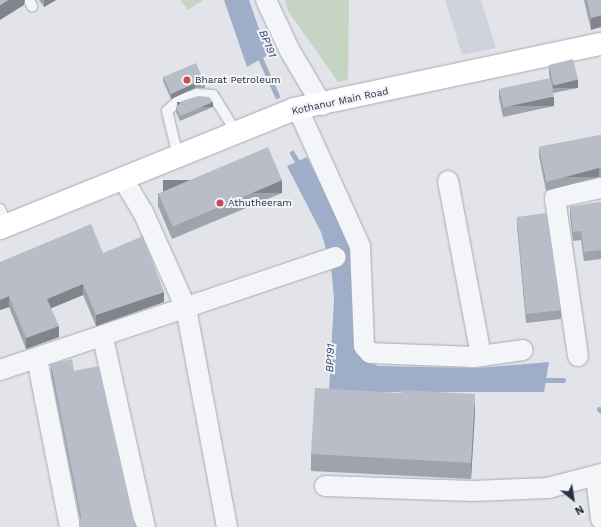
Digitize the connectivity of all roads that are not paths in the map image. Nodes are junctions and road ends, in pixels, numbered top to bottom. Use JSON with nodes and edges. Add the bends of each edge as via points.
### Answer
{"nodes":[{"id":1,"x":266,"y":0,"type":"edge"},
{"id":2,"x":601,"y":44,"type":"edge"},
{"id":3,"x":322,"y":105,"type":"junction"},
{"id":4,"x":298,"y":109,"type":"junction"},
{"id":5,"x":236,"y":132,"type":"junction"},
{"id":6,"x":178,"y":156,"type":"junction"},
{"id":7,"x":123,"y":179,"type":"junction"},
{"id":8,"x":448,"y":181,"type":"dead end"},
{"id":9,"x":601,"y":188,"type":"edge"},
{"id":10,"x":2,"y":221,"type":"edge"},
{"id":11,"x":335,"y":257,"type":"dead end"},
{"id":12,"x":186,"y":308,"type":"junction"},
{"id":13,"x":103,"y":338,"type":"junction"},
{"id":14,"x":523,"y":350,"type":"dead end"},
{"id":15,"x":481,"y":356,"type":"junction"},
{"id":16,"x":578,"y":356,"type":"dead end"},
{"id":17,"x":37,"y":359,"type":"junction"},
{"id":18,"x":0,"y":370,"type":"edge"},
{"id":19,"x":598,"y":476,"type":"edge"},
{"id":20,"x":325,"y":486,"type":"dead end"},
{"id":21,"x":601,"y":519,"type":"edge"},
{"id":22,"x":70,"y":527,"type":"edge"},
{"id":23,"x":146,"y":527,"type":"edge"},
{"id":24,"x":227,"y":527,"type":"edge"}],
"edges":[{"from":1,"to":3,"type":"street","via":[[290,51]]},
{"from":2,"to":3,"type":"main road","name":"Kothanur Main Road"},
{"from":3,"to":4,"type":"main road","name":"Kothanur Main Road"},
{"from":4,"to":5,"type":"main road","name":"Kothanur Main Road"},
{"from":4,"to":15,"type":"street","via":[[360,246],[364,346],[370,353]]},
{"from":5,"to":6,"type":"main road","name":"Kothanur Main Road"},
{"from":5,"to":6,"type":"lane","via":[[213,95],[197,94],[179,100],[167,111]]},
{"from":6,"to":7,"type":"main road","name":"Kothanur Main Road"},
{"from":7,"to":10,"type":"main road","name":"Kothanur Main Road"},
{"from":7,"to":12,"type":"street","via":[[143,212]]},
{"from":8,"to":15,"type":"street"},
{"from":9,"to":16,"type":"street","via":[[555,198]]},
{"from":11,"to":12,"type":"street"},
{"from":12,"to":13,"type":"street"},
{"from":12,"to":24,"type":"street"},
{"from":13,"to":17,"type":"street"},
{"from":13,"to":23,"type":"street"},
{"from":14,"to":15,"type":"street"},
{"from":17,"to":18,"type":"street"},
{"from":17,"to":22,"type":"street"},
{"from":19,"to":20,"type":"street","via":[[548,488],[473,491]]},
{"from":19,"to":21,"type":"street"}]}
